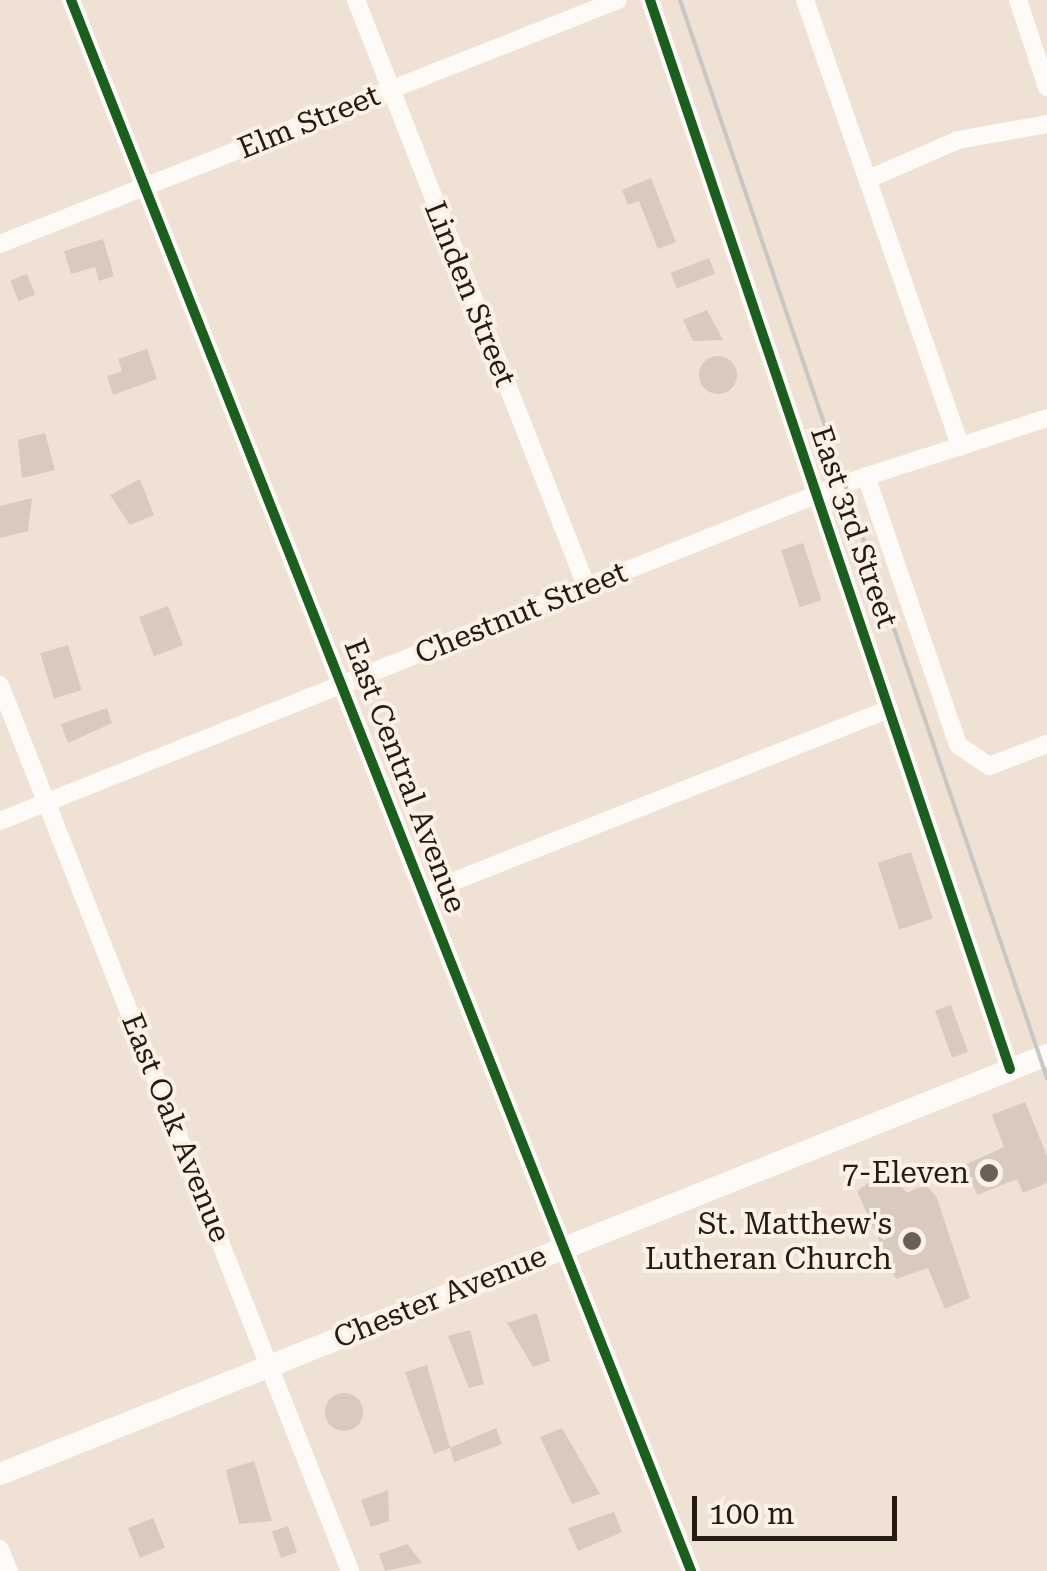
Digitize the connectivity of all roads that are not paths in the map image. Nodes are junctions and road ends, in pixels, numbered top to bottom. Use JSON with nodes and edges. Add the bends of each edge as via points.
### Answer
{"nodes":[{"id":1,"x":71,"y":0,"type":"edge"},
{"id":2,"x":356,"y":0,"type":"edge"},
{"id":3,"x":618,"y":0,"type":"edge"},
{"id":4,"x":650,"y":0,"type":"edge"},
{"id":5,"x":805,"y":0,"type":"edge"},
{"id":6,"x":1018,"y":0,"type":"edge"},
{"id":7,"x":1047,"y":87,"type":"edge"},
{"id":8,"x":390,"y":90,"type":"junction"},
{"id":9,"x":1047,"y":124,"type":"edge"},
{"id":10,"x":871,"y":178,"type":"junction"},
{"id":11,"x":145,"y":187,"type":"junction"},
{"id":12,"x":0,"y":244,"type":"edge"},
{"id":13,"x":1047,"y":418,"type":"edge"},
{"id":14,"x":962,"y":447,"type":"junction"},
{"id":15,"x":866,"y":476,"type":"junction"},
{"id":16,"x":816,"y":495,"type":"junction"},
{"id":17,"x":586,"y":588,"type":"junction"},
{"id":18,"x":342,"y":684,"type":"junction"},
{"id":19,"x":0,"y":686,"type":"edge"},
{"id":20,"x":889,"y":708,"type":"junction"},
{"id":21,"x":1047,"y":744,"type":"edge"},
{"id":22,"x":48,"y":802,"type":"junction"},
{"id":23,"x":0,"y":821,"type":"edge"},
{"id":24,"x":424,"y":893,"type":"junction"},
{"id":25,"x":1047,"y":1054,"type":"edge"},
{"id":26,"x":1010,"y":1069,"type":"junction"},
{"id":27,"x":564,"y":1246,"type":"junction"},
{"id":28,"x":270,"y":1366,"type":"junction"},
{"id":29,"x":0,"y":1474,"type":"edge"},
{"id":30,"x":0,"y":1549,"type":"edge"},
{"id":31,"x":9,"y":1571,"type":"edge"},
{"id":32,"x":350,"y":1571,"type":"edge"},
{"id":33,"x":691,"y":1571,"type":"edge"}],
"edges":[{"from":1,"to":11,"type":"street","name":"East Central Avenue"},
{"from":2,"to":8,"type":"street","name":"Linden Street"},
{"from":3,"to":8,"type":"street","name":"Elm Street"},
{"from":4,"to":16,"type":"street","name":"East 3rd Street"},
{"from":5,"to":10,"type":"street"},
{"from":6,"to":7,"type":"street"},
{"from":8,"to":11,"type":"street","name":"Elm Street"},
{"from":8,"to":17,"type":"street","name":"Linden Street"},
{"from":9,"to":10,"type":"street","via":[[958,140]]},
{"from":10,"to":14,"type":"street"},
{"from":11,"to":12,"type":"street","name":"Elm Street"},
{"from":11,"to":18,"type":"street","name":"East Central Avenue"},
{"from":13,"to":14,"type":"street","name":"Chestnut Street"},
{"from":14,"to":15,"type":"street","name":"Chestnut Street"},
{"from":15,"to":16,"type":"street","name":"Chestnut Street"},
{"from":15,"to":21,"type":"street","via":[[958,746],[977,763],[1000,766]]},
{"from":16,"to":17,"type":"street","name":"Chestnut Street"},
{"from":16,"to":20,"type":"street","name":"East 3rd Street"},
{"from":17,"to":18,"type":"street","name":"Chestnut Street"},
{"from":18,"to":22,"type":"street","name":"Chestnut Street"},
{"from":18,"to":24,"type":"street","name":"East Central Avenue"},
{"from":19,"to":22,"type":"street","name":"East Oak Avenue"},
{"from":20,"to":24,"type":"street"},
{"from":20,"to":26,"type":"street","name":"East 3rd Street"},
{"from":22,"to":23,"type":"street","name":"Chestnut Street"},
{"from":22,"to":28,"type":"street","name":"East Oak Avenue"},
{"from":24,"to":27,"type":"street","name":"East Central Avenue"},
{"from":25,"to":26,"type":"main road","name":"Chester Avenue"},
{"from":26,"to":27,"type":"main road","name":"Chester Avenue"},
{"from":27,"to":28,"type":"main road","name":"Chester Avenue"},
{"from":27,"to":33,"type":"street","name":"East Central Avenue"},
{"from":28,"to":29,"type":"main road","name":"Chester Avenue"},
{"from":28,"to":32,"type":"street","name":"East Oak Avenue"},
{"from":30,"to":31,"type":"street"}]}
